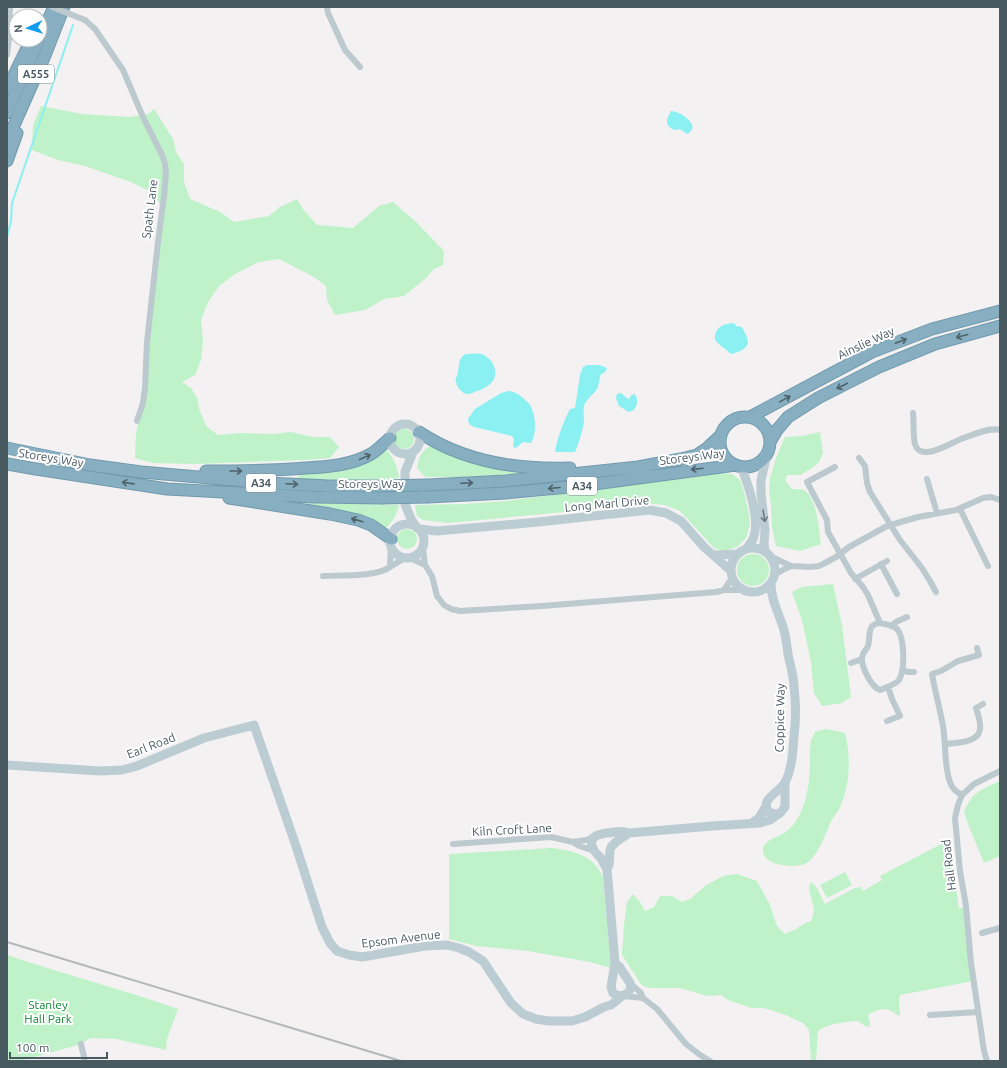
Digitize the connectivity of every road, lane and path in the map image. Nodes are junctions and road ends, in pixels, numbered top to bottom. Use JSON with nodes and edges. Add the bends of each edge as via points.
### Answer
{"nodes":[{"id":1,"x":10,"y":7,"type":"edge"},
{"id":2,"x":53,"y":7,"type":"edge"},
{"id":3,"x":64,"y":7,"type":"edge"},
{"id":4,"x":327,"y":7,"type":"edge"},
{"id":5,"x":48,"y":19,"type":"edge"},
{"id":6,"x":27,"y":48,"type":"edge"},
{"id":7,"x":36,"y":48,"type":"edge"},
{"id":8,"x":46,"y":53,"type":"junction"},
{"id":9,"x":7,"y":54,"type":"edge"},
{"id":10,"x":360,"y":67,"type":"dead end"},
{"id":11,"x":7,"y":89,"type":"edge"},
{"id":12,"x":7,"y":113,"type":"edge"},
{"id":13,"x":7,"y":141,"type":"edge"},
{"id":14,"x":7,"y":161,"type":"edge"},
{"id":15,"x":1000,"y":311,"type":"edge"},
{"id":16,"x":1000,"y":326,"type":"edge"},
{"id":17,"x":913,"y":413,"type":"dead end"},
{"id":18,"x":750,"y":417,"type":"junction"},
{"id":19,"x":137,"y":421,"type":"dead end"},
{"id":20,"x":1000,"y":430,"type":"edge"},
{"id":21,"x":419,"y":432,"type":"junction"},
{"id":22,"x":721,"y":435,"type":"junction"},
{"id":23,"x":390,"y":438,"type":"junction"},
{"id":24,"x":769,"y":446,"type":"junction"},
{"id":25,"x":7,"y":448,"type":"edge"},
{"id":26,"x":413,"y":452,"type":"junction"},
{"id":27,"x":859,"y":458,"type":"dead end"},
{"id":28,"x":7,"y":464,"type":"edge"},
{"id":29,"x":738,"y":465,"type":"junction"},
{"id":30,"x":638,"y":467,"type":"junction"},
{"id":31,"x":835,"y":467,"type":"dead end"},
{"id":32,"x":141,"y":472,"type":"junction"},
{"id":33,"x":927,"y":479,"type":"dead end"},
{"id":34,"x":167,"y":489,"type":"junction"},
{"id":35,"x":428,"y":491,"type":"junction"},
{"id":36,"x":381,"y":492,"type":"junction"},
{"id":37,"x":1000,"y":500,"type":"edge"},
{"id":38,"x":960,"y":508,"type":"junction"},
{"id":39,"x":937,"y":513,"type":"junction"},
{"id":40,"x":889,"y":525,"type":"junction"},
{"id":41,"x":418,"y":528,"type":"junction"},
{"id":42,"x":437,"y":531,"type":"junction"},
{"id":43,"x":391,"y":542,"type":"junction"},
{"id":44,"x":423,"y":546,"type":"junction"},
{"id":45,"x":746,"y":549,"type":"junction"},
{"id":46,"x":840,"y":553,"type":"junction"},
{"id":47,"x":738,"y":554,"type":"junction"},
{"id":48,"x":768,"y":554,"type":"junction"},
{"id":49,"x":714,"y":555,"type":"junction"},
{"id":50,"x":408,"y":558,"type":"junction"},
{"id":51,"x":887,"y":561,"type":"dead end"},
{"id":52,"x":881,"y":564,"type":"junction"},
{"id":53,"x":425,"y":565,"type":"junction"},
{"id":54,"x":791,"y":566,"type":"junction"},
{"id":55,"x":988,"y":566,"type":"dead end"},
{"id":56,"x":390,"y":567,"type":"junction"},
{"id":57,"x":731,"y":574,"type":"junction"},
{"id":58,"x":323,"y":576,"type":"dead end"},
{"id":59,"x":855,"y":579,"type":"junction"},
{"id":60,"x":773,"y":580,"type":"junction"},
{"id":61,"x":724,"y":590,"type":"junction"},
{"id":62,"x":742,"y":590,"type":"junction"},
{"id":63,"x":757,"y":592,"type":"junction"},
{"id":64,"x":936,"y":592,"type":"dead end"},
{"id":65,"x":897,"y":594,"type":"dead end"},
{"id":66,"x":775,"y":607,"type":"junction"},
{"id":67,"x":907,"y":617,"type":"dead end"},
{"id":68,"x":880,"y":623,"type":"junction"},
{"id":69,"x":891,"y":626,"type":"junction"},
{"id":70,"x":977,"y":648,"type":"dead end"},
{"id":71,"x":862,"y":659,"type":"junction"},
{"id":72,"x":851,"y":663,"type":"dead end"},
{"id":73,"x":903,"y":670,"type":"junction"},
{"id":74,"x":914,"y":672,"type":"dead end"},
{"id":75,"x":888,"y":687,"type":"junction"},
{"id":76,"x":983,"y":704,"type":"dead end"},
{"id":77,"x":887,"y":722,"type":"dead end"},
{"id":78,"x":254,"y":725,"type":"joint"},
{"id":79,"x":945,"y":744,"type":"junction"},
{"id":80,"x":7,"y":765,"type":"edge"},
{"id":81,"x":1000,"y":771,"type":"edge"},
{"id":82,"x":785,"y":784,"type":"junction"},
{"id":83,"x":772,"y":796,"type":"junction"},
{"id":84,"x":962,"y":796,"type":"junction"},
{"id":85,"x":784,"y":801,"type":"junction"},
{"id":86,"x":766,"y":806,"type":"junction"},
{"id":87,"x":779,"y":814,"type":"junction"},
{"id":88,"x":752,"y":823,"type":"junction"},
{"id":89,"x":629,"y":833,"type":"junction"},
{"id":90,"x":598,"y":835,"type":"junction"},
{"id":91,"x":573,"y":842,"type":"junction"},
{"id":92,"x":453,"y":844,"type":"dead end"},
{"id":93,"x":610,"y":848,"type":"junction"},
{"id":94,"x":595,"y":851,"type":"junction"},
{"id":95,"x":607,"y":869,"type":"junction"},
{"id":96,"x":1000,"y":928,"type":"edge"},
{"id":97,"x":982,"y":933,"type":"dead end"},
{"id":98,"x":615,"y":963,"type":"junction"},
{"id":99,"x":629,"y":981,"type":"junction"},
{"id":100,"x":611,"y":985,"type":"junction"},
{"id":101,"x":623,"y":996,"type":"junction"},
{"id":102,"x":643,"y":998,"type":"junction"},
{"id":103,"x":604,"y":1007,"type":"junction"},
{"id":104,"x":978,"y":1012,"type":"junction"},
{"id":105,"x":930,"y":1015,"type":"dead end"},
{"id":106,"x":81,"y":1044,"type":"dead end"},
{"id":107,"x":85,"y":1061,"type":"edge"},
{"id":108,"x":710,"y":1061,"type":"edge"},
{"id":109,"x":987,"y":1061,"type":"edge"}],
"edges":[{"from":1,"to":9,"type":"street"},
{"from":2,"to":5,"type":"highway","number":"A555"},
{"from":2,"to":19,"type":"street","name":"Spath Lane","bridge":true,"via":[[85,20],[95,29],[123,70],[165,164],[145,388]]},
{"from":3,"to":8,"type":"highway","number":"A555"},
{"from":4,"to":10,"type":"street","via":[[344,50]]},
{"from":6,"to":11,"type":"highway"},
{"from":7,"to":12,"type":"highway","number":"A555"},
{"from":8,"to":13,"type":"highway","number":"A555"},
{"from":8,"to":14,"type":"highway"},
{"from":18,"to":15,"type":"highway","name":"Ainslie Way","number":"A34","one_way":true,"via":[[872,352],[932,329]]},
{"from":16,"to":24,"type":"highway","number":"A34","one_way":true,"via":[[936,344],[818,398],[788,417],[777,430]]},
{"from":17,"to":20,"type":"street","via":[[915,444],[922,452],[941,449],[990,430]]},
{"from":18,"to":22,"type":"highway","number":"A34","via":[[735,418]]},
{"from":18,"to":24,"type":"highway","via":[[760,422],[767,431]]},
{"from":21,"to":23,"type":"street","via":[[412,425],[402,424],[394,428]]},
{"from":21,"to":26,"type":"street","via":[[419,446]]},
{"from":21,"to":30,"type":"highway","via":[[433,442],[474,458],[495,463],[522,467]]},
{"from":22,"to":29,"type":"highway","via":[[723,453],[728,460]]},
{"from":22,"to":30,"type":"highway","name":"Storeys Way","number":"A34","via":[[697,455]]},
{"from":23,"to":26,"type":"street","via":[[395,450],[404,454]]},
{"from":32,"to":23,"type":"highway","one_way":true,"via":[[263,471],[333,466],[364,457]]},
{"from":24,"to":29,"type":"highway","number":"A34","via":[[764,458],[757,463],[749,466]]},
{"from":24,"to":48,"type":"street","one_way":true,"via":[[761,480],[764,543]]},
{"from":25,"to":32,"type":"highway","name":"Storeys Way","number":"A34","via":[[90,465]]},
{"from":26,"to":41,"type":"street","via":[[405,472],[405,504]]},
{"from":27,"to":40,"type":"street","via":[[865,466],[870,492]]},
{"from":34,"to":28,"type":"highway","name":"Storeys Way","number":"A34","one_way":true},
{"from":29,"to":35,"type":"highway","name":"Storeys Way","number":"A34","one_way":true,"via":[[506,493]]},
{"from":29,"to":45,"type":"street","via":[[747,484],[756,521],[752,541]]},
{"from":35,"to":30,"type":"highway","name":"Storeys Way","number":"A34","one_way":true},
{"from":31,"to":46,"type":"street","via":[[807,482],[827,520],[828,532]]},
{"from":32,"to":36,"type":"highway","name":"Storeys Way","number":"A34","one_way":true},
{"from":33,"to":39,"type":"street"},
{"from":34,"to":36,"type":"highway","name":"Storeys Way","number":"A34","via":[[315,497]]},
{"from":43,"to":34,"type":"highway","one_way":true,"via":[[371,525],[358,520]]},
{"from":35,"to":36,"type":"highway","name":"Storeys Way","number":"A34","bridge":true},
{"from":37,"to":38,"type":"street","via":[[987,497]]},
{"from":38,"to":39,"type":"street"},
{"from":38,"to":55,"type":"street"},
{"from":39,"to":40,"type":"street"},
{"from":40,"to":46,"type":"street"},
{"from":40,"to":64,"type":"street"},
{"from":41,"to":42,"type":"street","name":"Long Marl Drive"},
{"from":41,"to":43,"type":"street","via":[[406,524],[401,526],[392,534]]},
{"from":41,"to":44,"type":"street","via":[[423,536]]},
{"from":42,"to":44,"type":"street"},
{"from":42,"to":49,"type":"street","name":"Long Marl Drive","via":[[649,510],[666,513],[681,521]]},
{"from":43,"to":50,"type":"street","via":[[395,552]]},
{"from":43,"to":56,"type":"street"},
{"from":44,"to":50,"type":"street","via":[[417,555]]},
{"from":44,"to":53,"type":"street"},
{"from":45,"to":47,"type":"street"},
{"from":45,"to":48,"type":"street","via":[[759,549]]},
{"from":46,"to":54,"type":"street","via":[[819,566]]},
{"from":46,"to":59,"type":"street"},
{"from":47,"to":49,"type":"street"},
{"from":47,"to":57,"type":"street","via":[[731,564]]},
{"from":48,"to":54,"type":"street"},
{"from":48,"to":60,"type":"street","via":[[774,562]]},
{"from":49,"to":57,"type":"street","name":"Long Marl Drive"},
{"from":50,"to":53,"type":"street"},
{"from":50,"to":56,"type":"street"},
{"from":51,"to":52,"type":"street"},
{"from":52,"to":59,"type":"street"},
{"from":52,"to":65,"type":"street"},
{"from":53,"to":61,"type":"street","via":[[432,576],[441,603],[460,611]]},
{"from":54,"to":60,"type":"street","via":[[778,572]]},
{"from":56,"to":58,"type":"street","via":[[373,574]]},
{"from":57,"to":61,"type":"street"},
{"from":57,"to":62,"type":"street","via":[[735,584]]},
{"from":59,"to":68,"type":"street","via":[[863,587]]},
{"from":60,"to":63,"type":"street","via":[[764,590]]},
{"from":60,"to":66,"type":"street","name":"Coppice Way","via":[[771,593]]},
{"from":61,"to":62,"type":"street"},
{"from":62,"to":63,"type":"street"},
{"from":63,"to":66,"type":"street","name":"Coppice Way"},
{"from":66,"to":82,"type":"street","name":"Coppice Way","via":[[784,630],[794,687],[794,743]]},
{"from":67,"to":69,"type":"street"},
{"from":68,"to":69,"type":"street"},
{"from":68,"to":71,"type":"street","via":[[870,629],[868,646]]},
{"from":69,"to":73,"type":"street","via":[[897,628],[902,640]]},
{"from":70,"to":79,"type":"street","via":[[979,655],[958,661],[932,674]]},
{"from":71,"to":72,"type":"street"},
{"from":71,"to":75,"type":"street","via":[[871,683],[880,690]]},
{"from":73,"to":74,"type":"street"},
{"from":73,"to":75,"type":"street","via":[[898,680]]},
{"from":75,"to":77,"type":"street","via":[[900,716]]},
{"from":76,"to":79,"type":"street","via":[[976,708],[980,722],[979,734],[968,741]]},
{"from":78,"to":80,"type":"street","name":"Earl Road","via":[[204,738],[122,770]]},
{"from":78,"to":103,"type":"street","name":"Epsom Avenue","via":[[322,927],[330,943],[337,950],[349,956],[362,957],[425,946],[447,945],[469,952],[483,962],[511,1003],[523,1014],[550,1022],[572,1021],[586,1018]]},
{"from":79,"to":84,"type":"street","via":[[950,782]]},
{"from":81,"to":84,"type":"street","via":[[974,784]]},
{"from":82,"to":83,"type":"street"},
{"from":82,"to":85,"type":"street","name":"Coppice Way"},
{"from":83,"to":85,"type":"street","via":[[778,796]]},
{"from":83,"to":86,"type":"street","via":[[767,800]]},
{"from":84,"to":104,"type":"street","name":"Hall Road","via":[[955,818]]},
{"from":85,"to":87,"type":"street","via":[[785,807]]},
{"from":86,"to":87,"type":"street","via":[[769,812]]},
{"from":86,"to":88,"type":"street","via":[[759,818]]},
{"from":87,"to":88,"type":"street","via":[[765,822]]},
{"from":88,"to":89,"type":"street"},
{"from":89,"to":90,"type":"street","via":[[623,831]]},
{"from":89,"to":93,"type":"street"},
{"from":90,"to":91,"type":"street","name":"Kiln Croft Lane"},
{"from":90,"to":93,"type":"street","via":[[609,838]]},
{"from":90,"to":94,"type":"street","via":[[592,842]]},
{"from":91,"to":92,"type":"street","name":"Kiln Croft Lane","via":[[541,837]]},
{"from":91,"to":94,"type":"street","name":"Kiln Croft Lane"},
{"from":93,"to":94,"type":"street","via":[[601,854]]},
{"from":93,"to":95,"type":"street"},
{"from":94,"to":95,"type":"street"},
{"from":95,"to":98,"type":"street"},
{"from":96,"to":97,"type":"street"},
{"from":98,"to":99,"type":"street"},
{"from":98,"to":100,"type":"street"},
{"from":99,"to":100,"type":"street","via":[[622,977],[617,978]]},
{"from":99,"to":101,"type":"street","via":[[630,991]]},
{"from":99,"to":102,"type":"street"},
{"from":100,"to":101,"type":"street","via":[[616,995]]},
{"from":100,"to":103,"type":"street"},
{"from":101,"to":102,"type":"street"},
{"from":101,"to":103,"type":"street","name":"Epsom Avenue"},
{"from":102,"to":108,"type":"street","via":[[657,1009],[686,1044]]},
{"from":104,"to":105,"type":"street"},
{"from":104,"to":109,"type":"street","name":"Hall Road"},
{"from":106,"to":107,"type":"street"}]}
